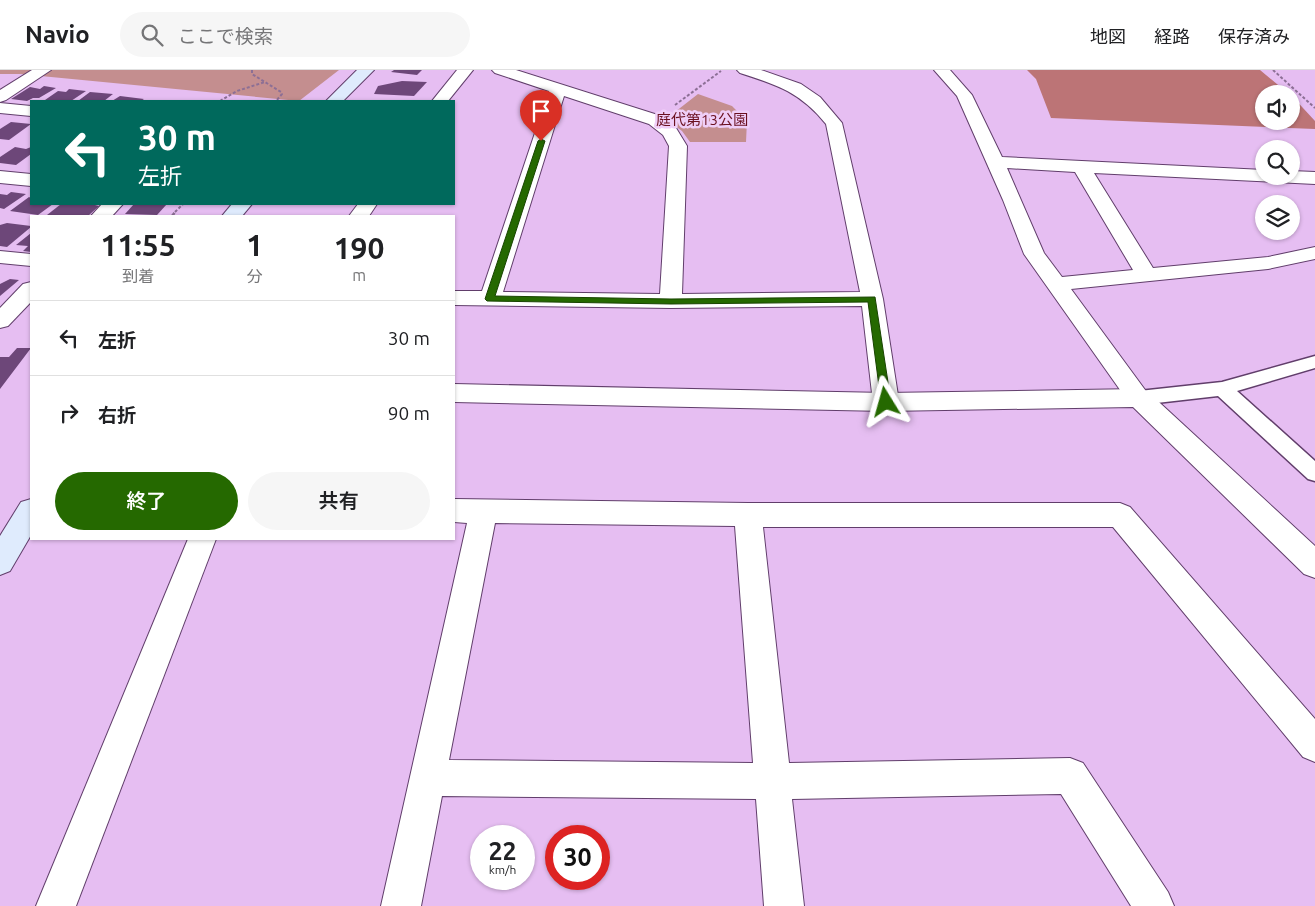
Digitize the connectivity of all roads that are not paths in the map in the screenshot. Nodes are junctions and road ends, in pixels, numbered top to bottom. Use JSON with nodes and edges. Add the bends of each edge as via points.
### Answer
{"nodes":[{"id":1,"x":43,"y":70,"type":"edge"},
{"id":2,"x":366,"y":70,"type":"edge"},
{"id":3,"x":465,"y":70,"type":"edge"},
{"id":4,"x":500,"y":70,"type":"edge"},
{"id":5,"x":745,"y":70,"type":"edge"},
{"id":6,"x":942,"y":70,"type":"edge"},
{"id":7,"x":558,"y":89,"type":"junction"},
{"id":8,"x":0,"y":97,"type":"edge"},
{"id":9,"x":335,"y":100,"type":"edge"},
{"id":10,"x":441,"y":100,"type":"edge"},
{"id":11,"x":0,"y":108,"type":"edge"},
{"id":12,"x":30,"y":112,"type":"edge"},
{"id":13,"x":996,"y":162,"type":"junction"},
{"id":14,"x":1081,"y":166,"type":"junction"},
{"id":15,"x":0,"y":176,"type":"edge"},
{"id":16,"x":1255,"y":176,"type":"edge"},
{"id":17,"x":1300,"y":177,"type":"edge"},
{"id":18,"x":1315,"y":178,"type":"edge"},
{"id":19,"x":30,"y":180,"type":"edge"},
{"id":20,"x":112,"y":205,"type":"edge"},
{"id":21,"x":241,"y":205,"type":"edge"},
{"id":22,"x":103,"y":215,"type":"edge"},
{"id":23,"x":233,"y":215,"type":"edge"},
{"id":24,"x":1315,"y":253,"type":"edge"},
{"id":25,"x":0,"y":257,"type":"edge"},
{"id":26,"x":30,"y":260,"type":"edge"},
{"id":27,"x":1147,"y":275,"type":"junction"},
{"id":28,"x":1056,"y":284,"type":"junction"},
{"id":29,"x":30,"y":290,"type":"edge"},
{"id":30,"x":455,"y":298,"type":"edge"},
{"id":31,"x":490,"y":299,"type":"junction"},
{"id":32,"x":872,"y":299,"type":"junction"},
{"id":33,"x":671,"y":302,"type":"junction"},
{"id":34,"x":0,"y":321,"type":"edge"},
{"id":35,"x":1315,"y":362,"type":"edge"},
{"id":36,"x":1222,"y":389,"type":"junction"},
{"id":37,"x":455,"y":393,"type":"edge"},
{"id":38,"x":1139,"y":398,"type":"junction"},
{"id":39,"x":886,"y":402,"type":"junction"},
{"id":40,"x":1315,"y":473,"type":"edge"},
{"id":41,"x":30,"y":512,"type":"edge"},
{"id":42,"x":468,"y":512,"type":"edge"},
{"id":43,"x":748,"y":516,"type":"junction"},
{"id":44,"x":202,"y":540,"type":"edge"},
{"id":45,"x":0,"y":562,"type":"edge"},
{"id":46,"x":1315,"y":565,"type":"edge"},
{"id":47,"x":1315,"y":745,"type":"edge"},
{"id":48,"x":426,"y":778,"type":"junction"},
{"id":49,"x":773,"y":781,"type":"junction"},
{"id":50,"x":56,"y":906,"type":"edge"},
{"id":51,"x":401,"y":906,"type":"edge"},
{"id":52,"x":784,"y":906,"type":"edge"},
{"id":53,"x":1154,"y":906,"type":"edge"}],
"edges":[{"from":1,"to":8,"type":"street"},
{"from":2,"to":9,"type":"main road"},
{"from":3,"to":10,"type":"street"},
{"from":4,"to":7,"type":"street"},
{"from":5,"to":32,"type":"street","via":[[796,86],[816,100],[834,123]]},
{"from":6,"to":13,"type":"street","via":[[964,95]]},
{"from":7,"to":31,"type":"street"},
{"from":7,"to":33,"type":"street","via":[[655,120],[670,132],[678,146]]},
{"from":11,"to":12,"type":"street"},
{"from":13,"to":14,"type":"street"},
{"from":13,"to":28,"type":"street","via":[[1034,254]]},
{"from":14,"to":16,"type":"street"},
{"from":14,"to":27,"type":"street"},
{"from":15,"to":19,"type":"street"},
{"from":17,"to":18,"type":"street"},
{"from":20,"to":22,"type":"street"},
{"from":21,"to":23,"type":"main road"},
{"from":24,"to":27,"type":"street","via":[[1268,262]]},
{"from":25,"to":26,"type":"street"},
{"from":27,"to":28,"type":"street"},
{"from":28,"to":38,"type":"street"},
{"from":29,"to":34,"type":"street"},
{"from":30,"to":31,"type":"street"},
{"from":31,"to":33,"type":"street"},
{"from":32,"to":33,"type":"street"},
{"from":32,"to":39,"type":"street"},
{"from":35,"to":36,"type":"lane"},
{"from":36,"to":38,"type":"lane"},
{"from":36,"to":40,"type":"lane"},
{"from":37,"to":39,"type":"street"},
{"from":38,"to":39,"type":"street"},
{"from":38,"to":46,"type":"street"},
{"from":41,"to":45,"type":"main road"},
{"from":42,"to":43,"type":"street"},
{"from":42,"to":48,"type":"street"},
{"from":43,"to":47,"type":"street","via":[[1120,515]]},
{"from":43,"to":49,"type":"street"},
{"from":44,"to":50,"type":"street"},
{"from":48,"to":49,"type":"street"},
{"from":48,"to":51,"type":"street"},
{"from":49,"to":52,"type":"street"},
{"from":49,"to":53,"type":"street","via":[[1070,776]]}]}
